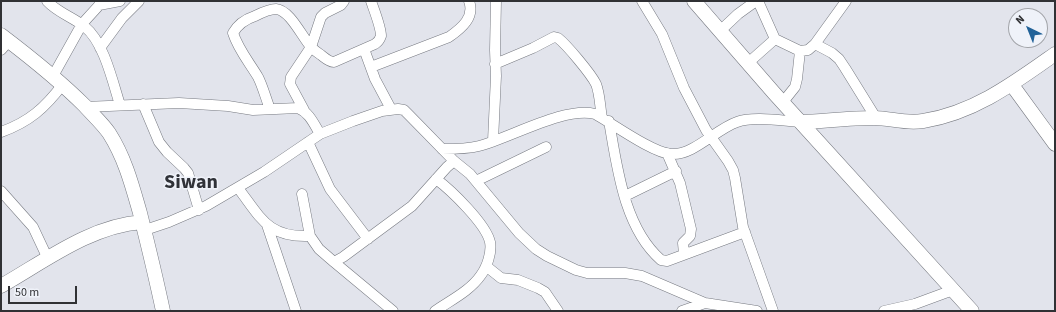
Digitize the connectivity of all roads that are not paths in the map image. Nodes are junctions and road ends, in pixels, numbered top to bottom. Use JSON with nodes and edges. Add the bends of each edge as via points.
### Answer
{"nodes":[{"id":1,"x":46,"y":1,"type":"edge"},
{"id":2,"x":120,"y":1,"type":"edge"},
{"id":3,"x":139,"y":1,"type":"edge"},
{"id":4,"x":344,"y":1,"type":"edge"},
{"id":5,"x":371,"y":1,"type":"edge"},
{"id":6,"x":469,"y":1,"type":"edge"},
{"id":7,"x":642,"y":1,"type":"edge"},
{"id":8,"x":694,"y":1,"type":"edge"},
{"id":9,"x":757,"y":1,"type":"edge"},
{"id":10,"x":846,"y":1,"type":"edge"},
{"id":11,"x":101,"y":3,"type":"edge"},
{"id":12,"x":499,"y":3,"type":"edge"},
{"id":13,"x":82,"y":24,"type":"junction"},
{"id":14,"x":720,"y":31,"type":"junction"},
{"id":15,"x":774,"y":39,"type":"junction"},
{"id":16,"x":4,"y":42,"type":"edge"},
{"id":17,"x":815,"y":44,"type":"junction"},
{"id":18,"x":311,"y":47,"type":"junction"},
{"id":19,"x":100,"y":48,"type":"junction"},
{"id":20,"x":364,"y":49,"type":"junction"},
{"id":21,"x":800,"y":52,"type":"junction"},
{"id":22,"x":1055,"y":54,"type":"edge"},
{"id":23,"x":748,"y":63,"type":"junction"},
{"id":24,"x":495,"y":64,"type":"junction"},
{"id":25,"x":371,"y":67,"type":"junction"},
{"id":26,"x":58,"y":80,"type":"junction"},
{"id":27,"x":1012,"y":85,"type":"junction"},
{"id":28,"x":783,"y":102,"type":"junction"},
{"id":29,"x":143,"y":104,"type":"junction"},
{"id":30,"x":120,"y":105,"type":"junction"},
{"id":31,"x":86,"y":107,"type":"junction"},
{"id":32,"x":391,"y":109,"type":"junction"},
{"id":33,"x":270,"y":110,"type":"junction"},
{"id":34,"x":304,"y":110,"type":"junction"},
{"id":35,"x":876,"y":118,"type":"junction"},
{"id":36,"x":606,"y":120,"type":"junction"},
{"id":37,"x":801,"y":122,"type":"junction"},
{"id":38,"x":1,"y":132,"type":"edge"},
{"id":39,"x":320,"y":134,"type":"junction"},
{"id":40,"x":710,"y":137,"type":"junction"},
{"id":41,"x":493,"y":141,"type":"junction"},
{"id":42,"x":308,"y":142,"type":"junction"},
{"id":43,"x":1055,"y":144,"type":"edge"},
{"id":44,"x":546,"y":147,"type":"dead end"},
{"id":45,"x":442,"y":149,"type":"junction"},
{"id":46,"x":667,"y":153,"type":"junction"},
{"id":47,"x":454,"y":161,"type":"junction"},
{"id":48,"x":676,"y":172,"type":"junction"},
{"id":49,"x":436,"y":179,"type":"junction"},
{"id":50,"x":476,"y":181,"type":"junction"},
{"id":51,"x":238,"y":188,"type":"junction"},
{"id":52,"x":1,"y":191,"type":"edge"},
{"id":53,"x":302,"y":194,"type":"dead end"},
{"id":54,"x":625,"y":196,"type":"junction"},
{"id":55,"x":199,"y":210,"type":"junction"},
{"id":56,"x":267,"y":225,"type":"junction"},
{"id":57,"x":143,"y":226,"type":"junction"},
{"id":58,"x":745,"y":232,"type":"junction"},
{"id":59,"x":310,"y":236,"type":"junction"},
{"id":60,"x":368,"y":240,"type":"junction"},
{"id":61,"x":684,"y":254,"type":"junction"},
{"id":62,"x":48,"y":259,"type":"junction"},
{"id":63,"x":334,"y":262,"type":"junction"},
{"id":64,"x":486,"y":266,"type":"junction"},
{"id":65,"x":1,"y":286,"type":"edge"},
{"id":66,"x":953,"y":290,"type":"junction"},
{"id":67,"x":705,"y":303,"type":"junction"},
{"id":68,"x":163,"y":311,"type":"edge"},
{"id":69,"x":296,"y":311,"type":"edge"},
{"id":70,"x":393,"y":311,"type":"edge"},
{"id":71,"x":435,"y":311,"type":"edge"},
{"id":72,"x":558,"y":311,"type":"edge"},
{"id":73,"x":682,"y":311,"type":"edge"},
{"id":74,"x":757,"y":311,"type":"edge"},
{"id":75,"x":773,"y":311,"type":"edge"},
{"id":76,"x":884,"y":311,"type":"edge"},
{"id":77,"x":972,"y":311,"type":"edge"}],
"edges":[{"from":1,"to":13,"type":"street"},
{"from":2,"to":11,"type":"street"},
{"from":3,"to":19,"type":"street","via":[[122,18]]},
{"from":4,"to":18,"type":"street","via":[[321,17]]},
{"from":5,"to":20,"type":"street","via":[[381,37],[375,44]]},
{"from":6,"to":25,"type":"street","via":[[469,17],[449,37]]},
{"from":7,"to":40,"type":"street","via":[[666,43],[684,88]]},
{"from":8,"to":14,"type":"street"},
{"from":9,"to":14,"type":"street"},
{"from":9,"to":15,"type":"street"},
{"from":10,"to":17,"type":"street"},
{"from":11,"to":13,"type":"street"},
{"from":12,"to":24,"type":"street"},
{"from":13,"to":19,"type":"street","via":[[92,33]]},
{"from":13,"to":26,"type":"street"},
{"from":14,"to":23,"type":"street"},
{"from":15,"to":21,"type":"street"},
{"from":15,"to":23,"type":"street"},
{"from":16,"to":26,"type":"street"},
{"from":17,"to":21,"type":"street"},
{"from":17,"to":35,"type":"street","via":[[839,59]]},
{"from":18,"to":20,"type":"street","via":[[330,62]]},
{"from":18,"to":33,"type":"street","via":[[291,18],[281,10],[262,12],[236,28],[234,37],[258,78]]},
{"from":18,"to":34,"type":"street","via":[[291,77],[290,84]]},
{"from":19,"to":30,"type":"street"},
{"from":20,"to":25,"type":"street"},
{"from":21,"to":28,"type":"street","via":[[795,87]]},
{"from":22,"to":27,"type":"street"},
{"from":23,"to":28,"type":"street"},
{"from":24,"to":36,"type":"street","via":[[554,37],[558,38],[596,84]]},
{"from":24,"to":41,"type":"street"},
{"from":25,"to":32,"type":"street"},
{"from":26,"to":31,"type":"street"},
{"from":26,"to":38,"type":"street","via":[[45,106],[31,118]]},
{"from":27,"to":35,"type":"street","via":[[967,109],[944,116],[910,122]]},
{"from":27,"to":43,"type":"street"},
{"from":28,"to":37,"type":"street"},
{"from":29,"to":30,"type":"street"},
{"from":29,"to":33,"type":"street","via":[[179,103]]},
{"from":29,"to":55,"type":"street","via":[[159,142],[188,173]]},
{"from":30,"to":31,"type":"street"},
{"from":31,"to":57,"type":"street","via":[[109,132],[121,154]]},
{"from":32,"to":39,"type":"street"},
{"from":32,"to":45,"type":"street","via":[[404,110]]},
{"from":33,"to":34,"type":"street"},
{"from":34,"to":39,"type":"street"},
{"from":35,"to":37,"type":"street"},
{"from":36,"to":41,"type":"street","via":[[587,112],[577,113]]},
{"from":36,"to":46,"type":"street","via":[[647,145]]},
{"from":36,"to":54,"type":"street"},
{"from":37,"to":40,"type":"street","via":[[744,120]]},
{"from":37,"to":66,"type":"street"},
{"from":39,"to":42,"type":"street"},
{"from":40,"to":46,"type":"street","via":[[683,152]]},
{"from":40,"to":58,"type":"street","via":[[733,170]]},
{"from":41,"to":45,"type":"street","via":[[471,147]]},
{"from":42,"to":51,"type":"street"},
{"from":42,"to":60,"type":"street","via":[[330,189]]},
{"from":44,"to":50,"type":"street"},
{"from":45,"to":47,"type":"street"},
{"from":46,"to":48,"type":"street"},
{"from":47,"to":49,"type":"street"},
{"from":47,"to":50,"type":"street"},
{"from":48,"to":54,"type":"street"},
{"from":48,"to":61,"type":"street","via":[[691,228],[690,236],[683,243]]},
{"from":49,"to":60,"type":"street","via":[[412,206]]},
{"from":49,"to":64,"type":"street","via":[[458,197],[488,237],[490,251]]},
{"from":50,"to":67,"type":"street","via":[[519,234],[547,256],[587,273],[625,273],[642,276]]},
{"from":51,"to":55,"type":"street"},
{"from":51,"to":56,"type":"street"},
{"from":52,"to":62,"type":"street","via":[[33,227]]},
{"from":53,"to":59,"type":"street"},
{"from":54,"to":61,"type":"street","via":[[640,234],[661,260]]},
{"from":55,"to":57,"type":"street","via":[[169,222]]},
{"from":56,"to":59,"type":"street","via":[[294,236]]},
{"from":56,"to":69,"type":"street"},
{"from":57,"to":62,"type":"street","via":[[125,224],[98,233]]},
{"from":57,"to":68,"type":"street"},
{"from":58,"to":61,"type":"street"},
{"from":58,"to":75,"type":"street"},
{"from":59,"to":63,"type":"street","via":[[319,249]]},
{"from":60,"to":63,"type":"street"},
{"from":62,"to":65,"type":"street"},
{"from":63,"to":70,"type":"street"},
{"from":64,"to":71,"type":"street","via":[[468,288]]},
{"from":64,"to":72,"type":"street","via":[[501,278],[518,280],[545,292]]},
{"from":66,"to":76,"type":"street","via":[[915,304]]},
{"from":66,"to":77,"type":"street"},
{"from":67,"to":73,"type":"street"},
{"from":67,"to":74,"type":"street"}]}
